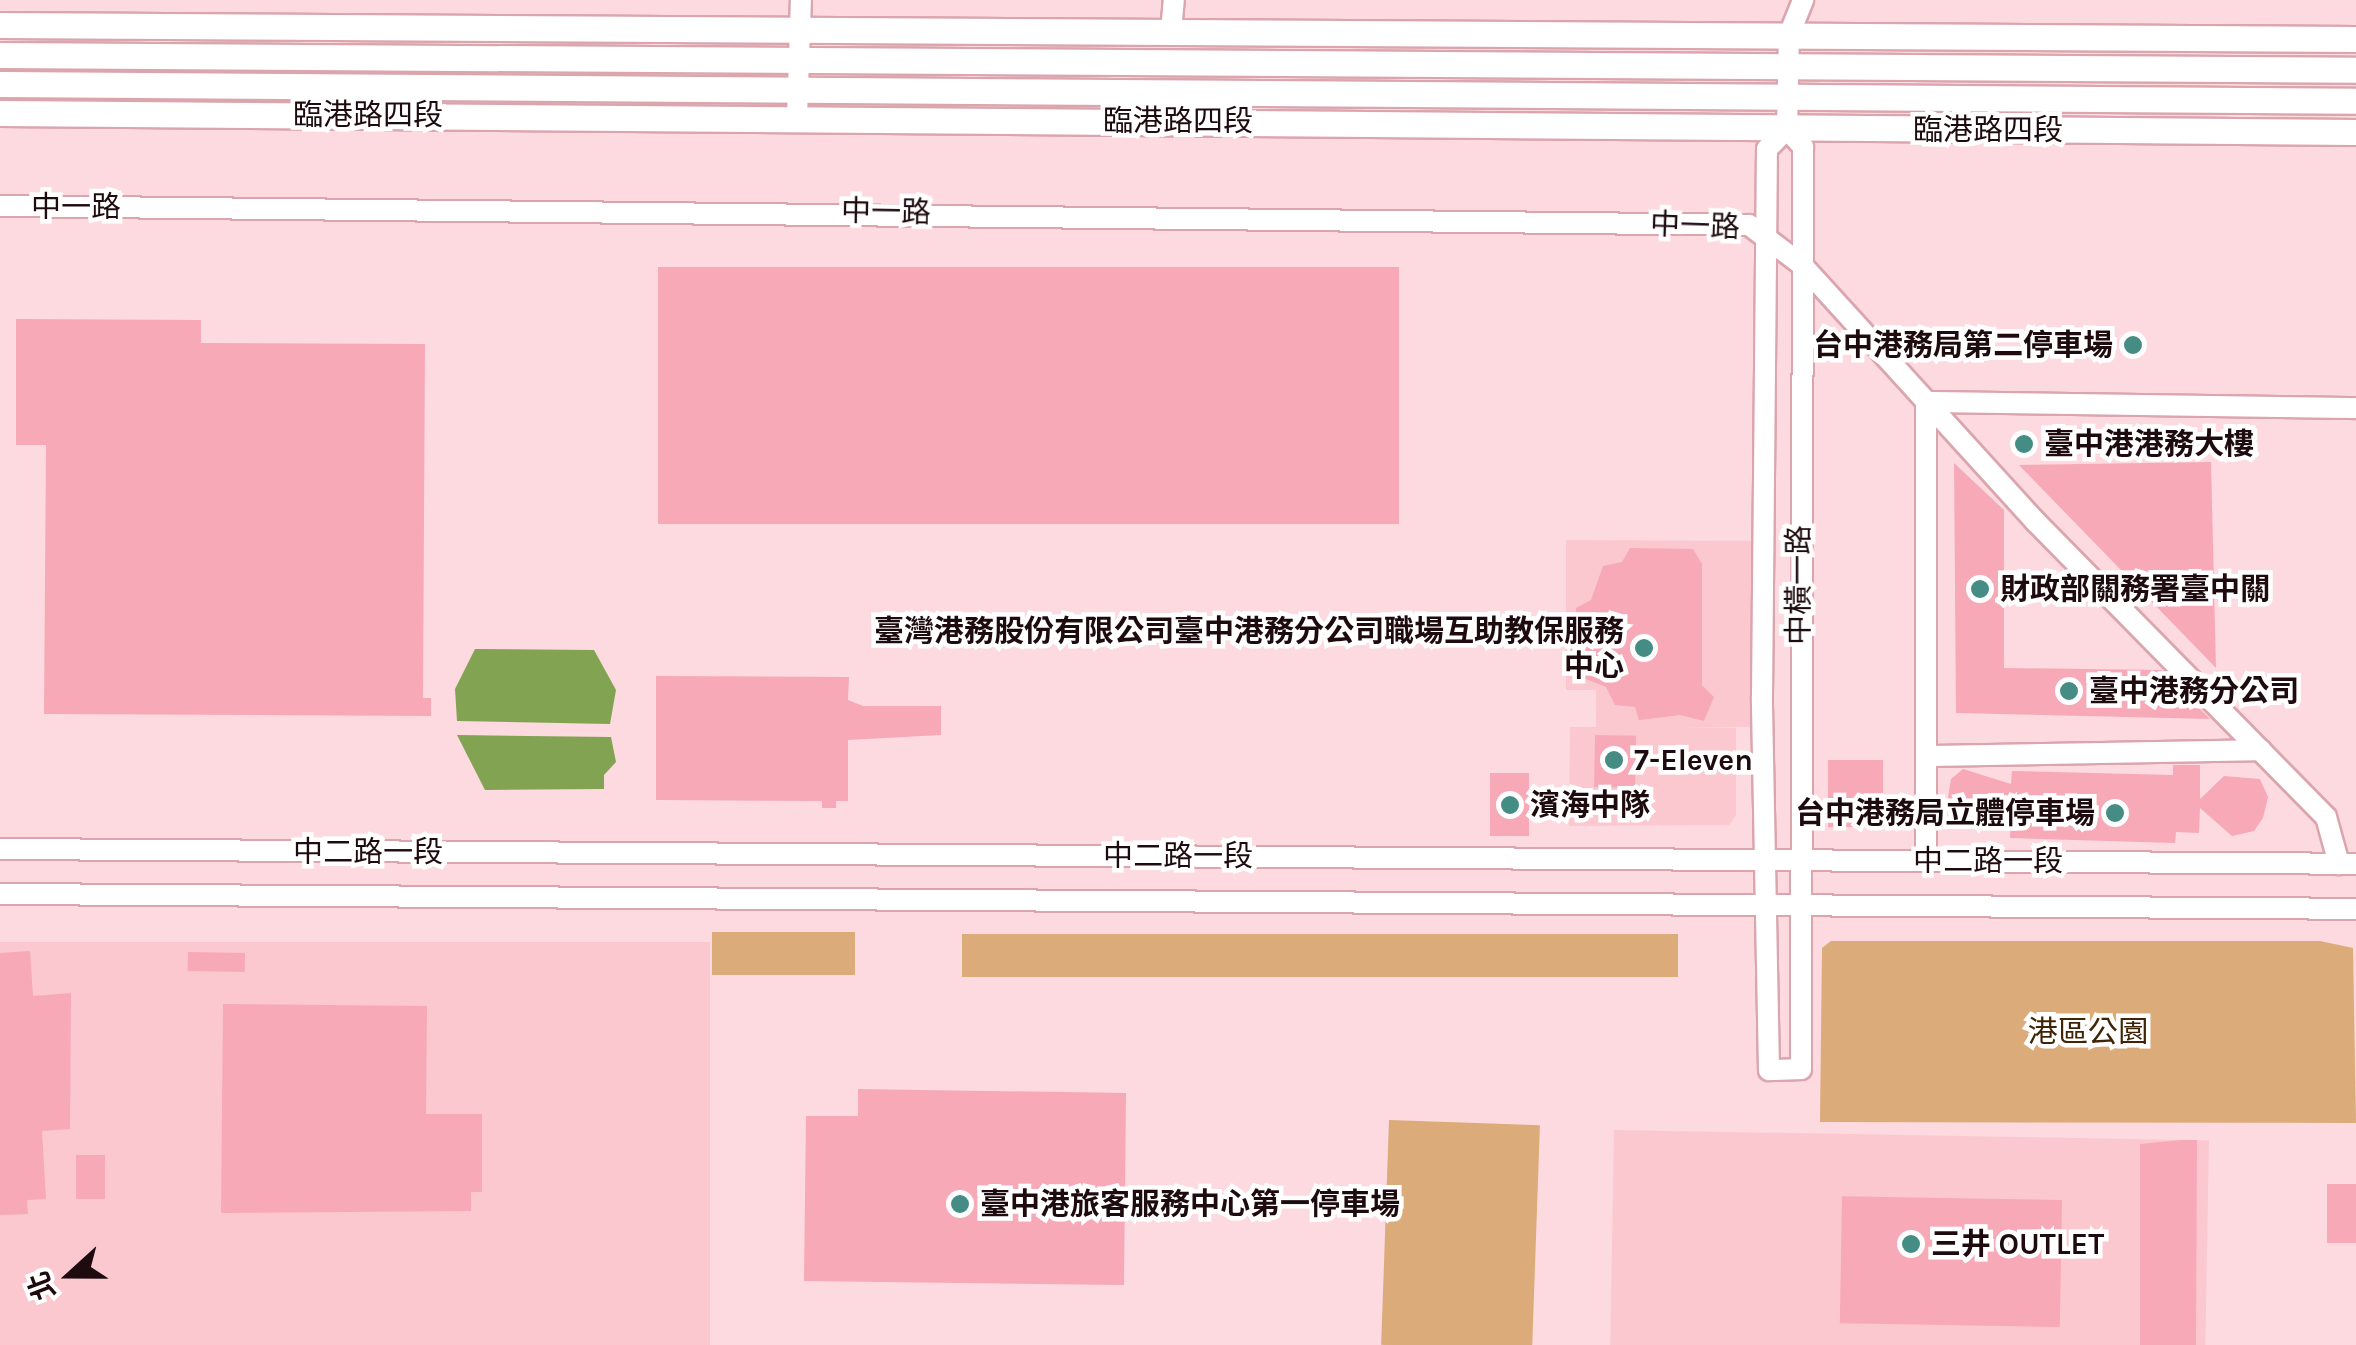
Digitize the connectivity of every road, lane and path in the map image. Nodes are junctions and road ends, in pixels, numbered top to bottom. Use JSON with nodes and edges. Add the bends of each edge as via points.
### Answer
{"nodes":[{"id":1,"x":801,"y":0,"type":"edge"},
{"id":2,"x":1174,"y":0,"type":"edge"},
{"id":3,"x":1803,"y":0,"type":"edge"},
{"id":4,"x":0,"y":25,"type":"edge"},
{"id":5,"x":800,"y":30,"type":"junction"},
{"id":6,"x":1171,"y":32,"type":"junction"},
{"id":7,"x":1789,"y":34,"type":"junction"},
{"id":8,"x":2356,"y":39,"type":"edge"},
{"id":9,"x":0,"y":55,"type":"edge"},
{"id":10,"x":799,"y":59,"type":"junction"},
{"id":11,"x":1788,"y":66,"type":"junction"},
{"id":12,"x":2356,"y":70,"type":"edge"},
{"id":13,"x":0,"y":84,"type":"edge"},
{"id":14,"x":798,"y":89,"type":"junction"},
{"id":15,"x":1787,"y":98,"type":"junction"},
{"id":16,"x":2356,"y":101,"type":"edge"},
{"id":17,"x":0,"y":114,"type":"edge"},
{"id":18,"x":798,"y":118,"type":"junction"},
{"id":19,"x":1786,"y":129,"type":"junction"},
{"id":20,"x":2356,"y":132,"type":"edge"},
{"id":21,"x":0,"y":206,"type":"edge"},
{"id":22,"x":1767,"y":238,"type":"junction"},
{"id":23,"x":1802,"y":265,"type":"junction"},
{"id":24,"x":1926,"y":402,"type":"junction"},
{"id":25,"x":2356,"y":408,"type":"edge"},
{"id":26,"x":2261,"y":750,"type":"junction"},
{"id":27,"x":1927,"y":756,"type":"junction"},
{"id":28,"x":0,"y":850,"type":"edge"},
{"id":29,"x":1766,"y":859,"type":"junction"},
{"id":30,"x":1796,"y":860,"type":"junction"},
{"id":31,"x":1926,"y":861,"type":"junction"},
{"id":32,"x":2351,"y":864,"type":"edge"},
{"id":33,"x":0,"y":894,"type":"edge"},
{"id":34,"x":1766,"y":905,"type":"junction"},
{"id":35,"x":1796,"y":906,"type":"junction"},
{"id":36,"x":2320,"y":909,"type":"junction"},
{"id":37,"x":2356,"y":909,"type":"edge"},
{"id":38,"x":2356,"y":926,"type":"edge"}],
"edges":[{"from":1,"to":5,"type":"street"},
{"from":2,"to":6,"type":"street"},
{"from":3,"to":7,"type":"street"},
{"from":4,"to":5,"type":"main road"},
{"from":5,"to":6,"type":"main road"},
{"from":5,"to":10,"type":"street"},
{"from":6,"to":7,"type":"main road"},
{"from":7,"to":8,"type":"main road"},
{"from":7,"to":11,"type":"street"},
{"from":9,"to":10,"type":"main road","name":"臨港路四段"},
{"from":10,"to":11,"type":"main road","name":"臨港路四段"},
{"from":10,"to":14,"type":"street"},
{"from":11,"to":12,"type":"main road","name":"臨港路四段"},
{"from":11,"to":15,"type":"street"},
{"from":13,"to":14,"type":"main road","name":"臨港路四段"},
{"from":14,"to":15,"type":"main road","name":"臨港路四段"},
{"from":14,"to":18,"type":"street"},
{"from":15,"to":16,"type":"main road","name":"臨港路四段"},
{"from":15,"to":19,"type":"street"},
{"from":17,"to":18,"type":"main road","name":"臨港路四段"},
{"from":18,"to":19,"type":"main road","name":"臨港路四段"},
{"from":19,"to":20,"type":"main road","name":"臨港路四段"},
{"from":19,"to":22,"type":"street","name":"中橫一路","via":[[1767,149]]},
{"from":19,"to":23,"type":"street","name":"中橫一路","via":[[1803,148]]},
{"from":21,"to":22,"type":"street","name":"中一路","via":[[1719,221],[1749,225]]},
{"from":22,"to":23,"type":"street","name":"中一路"},
{"from":22,"to":29,"type":"street","name":"中橫一路"},
{"from":23,"to":24,"type":"street","name":"中一路"},
{"from":23,"to":30,"type":"street","name":"中橫一路"},
{"from":24,"to":25,"type":"street"},
{"from":24,"to":26,"type":"street","name":"中一路"},
{"from":24,"to":27,"type":"street"},
{"from":26,"to":27,"type":"street"},
{"from":26,"to":32,"type":"street","name":"中一路","via":[[2326,817]]},
{"from":27,"to":31,"type":"street"},
{"from":28,"to":29,"type":"street","name":"中二路一段"},
{"from":29,"to":30,"type":"street","name":"中二路一段"},
{"from":29,"to":34,"type":"street","name":"中橫一路"},
{"from":30,"to":31,"type":"street","name":"中二路一段"},
{"from":30,"to":35,"type":"street","name":"中橫一路"},
{"from":31,"to":32,"type":"street","name":"中二路一段"},
{"from":33,"to":34,"type":"street","name":"中二路一段"},
{"from":34,"to":35,"type":"street","name":"中二路一段"},
{"from":34,"to":35,"type":"street","name":"中橫一路","via":[[1769,1070],[1801,1069]]},
{"from":35,"to":36,"type":"street","name":"中二路一段"},
{"from":36,"to":37,"type":"street","name":"中二路一段"},
{"from":36,"to":38,"type":"street"}]}
